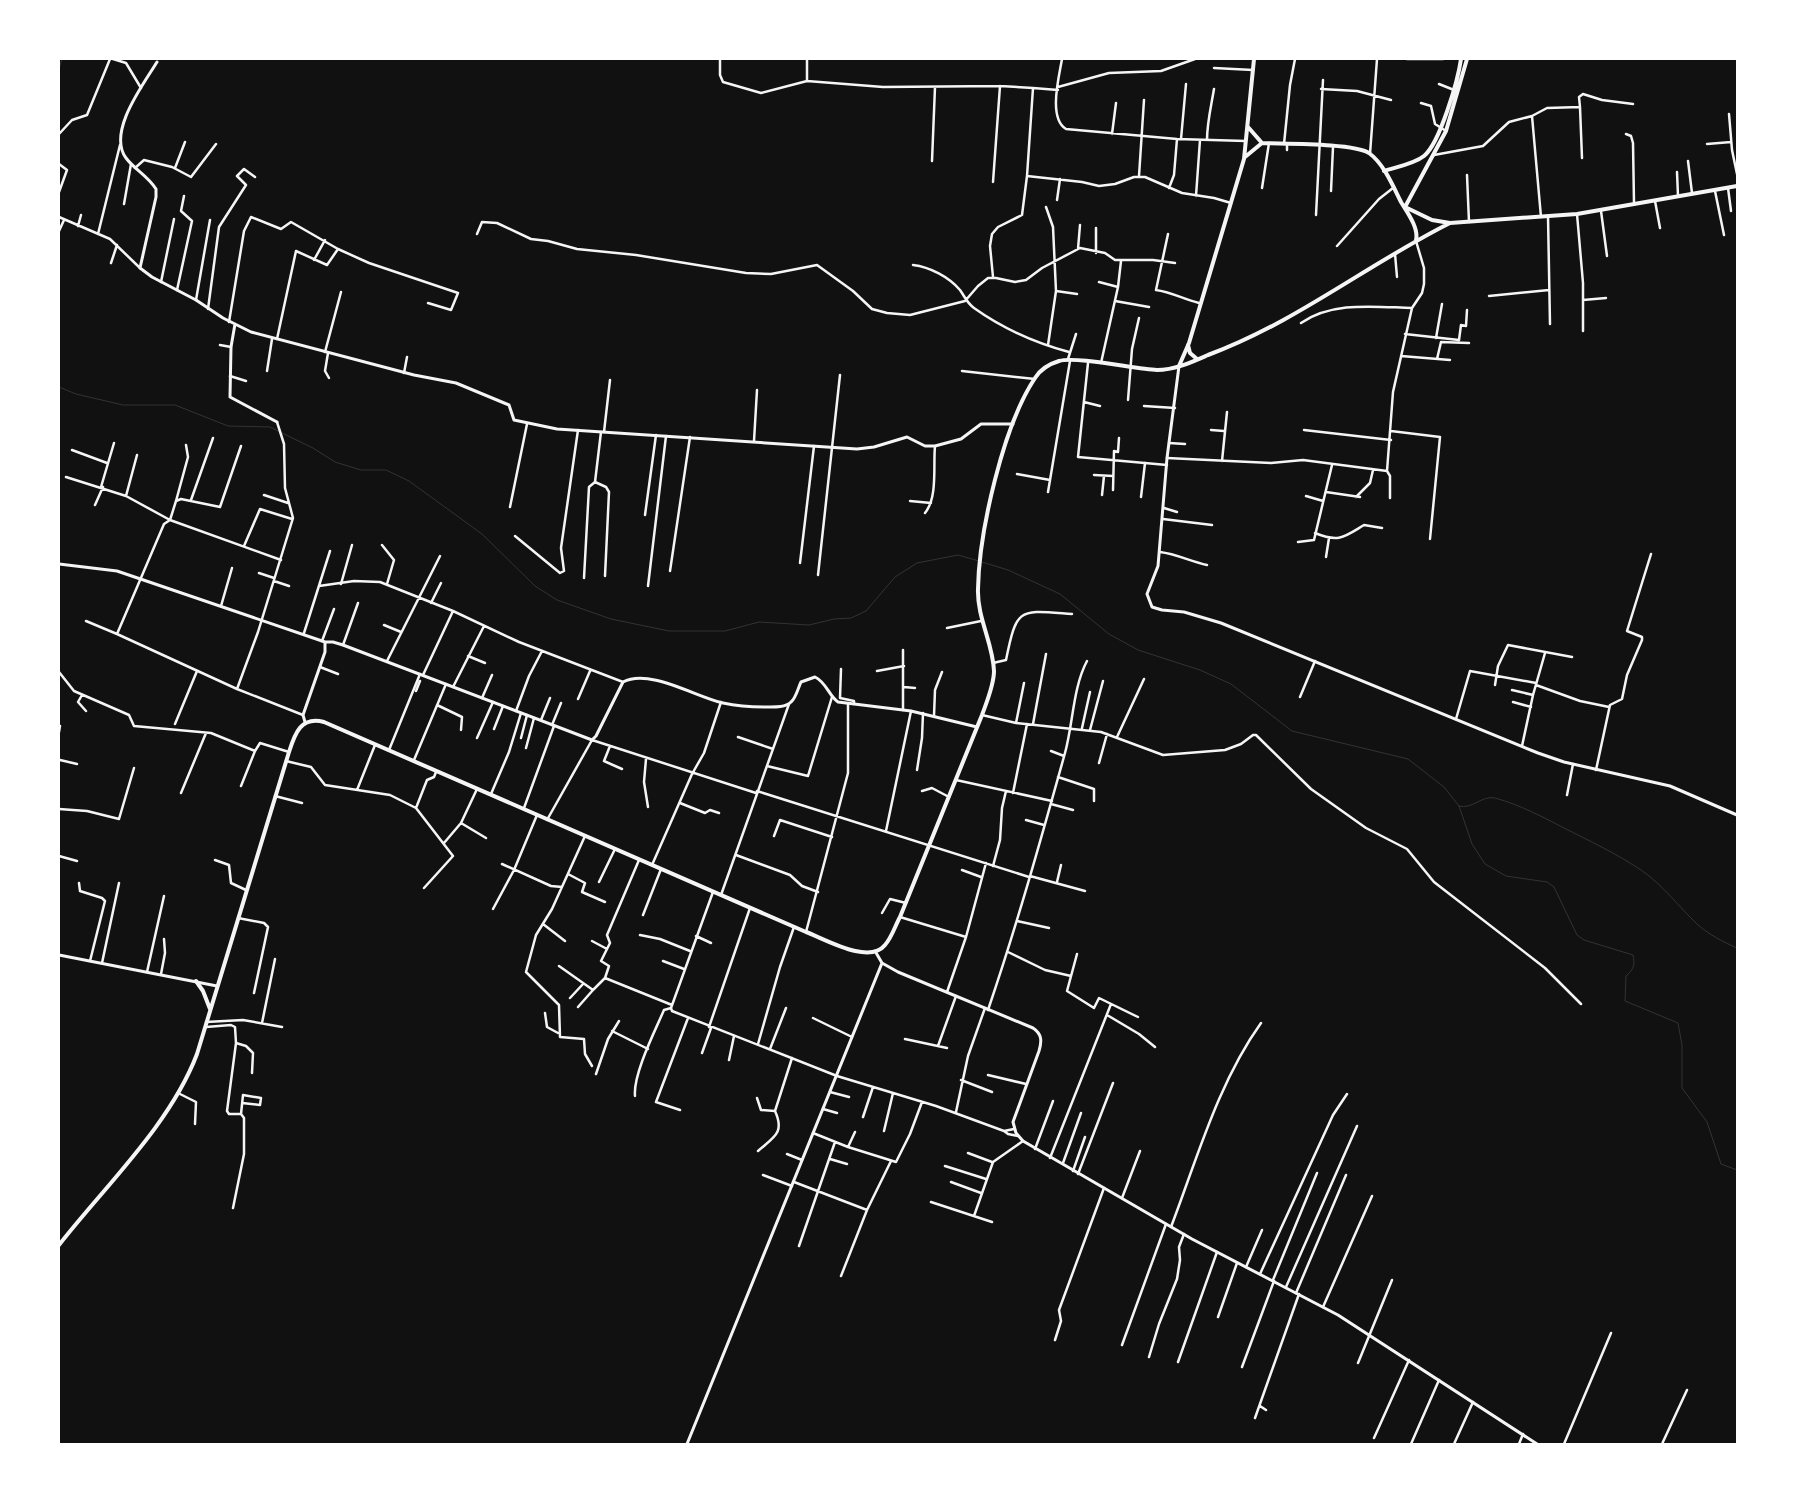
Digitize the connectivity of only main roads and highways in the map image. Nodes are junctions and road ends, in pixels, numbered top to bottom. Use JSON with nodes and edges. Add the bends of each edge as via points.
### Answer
{"nodes":[{"id":1,"x":1254,"y":59,"type":"edge"},
{"id":2,"x":1461,"y":59,"type":"edge"},
{"id":3,"x":1467,"y":59,"type":"edge"},
{"id":4,"x":1248,"y":127,"type":"junction"},
{"id":5,"x":1262,"y":143,"type":"junction"},
{"id":6,"x":1245,"y":157,"type":"junction"},
{"id":7,"x":1384,"y":171,"type":"junction"},
{"id":8,"x":1737,"y":186,"type":"edge"},
{"id":9,"x":1404,"y":207,"type":"junction"},
{"id":10,"x":1450,"y":223,"type":"junction"},
{"id":11,"x":1416,"y":240,"type":"junction"},
{"id":12,"x":1189,"y":343,"type":"junction"},
{"id":13,"x":1198,"y":359,"type":"junction"},
{"id":14,"x":1179,"y":366,"type":"junction"},
{"id":15,"x":196,"y":981,"type":"road end"},
{"id":16,"x":210,"y":1009,"type":"junction"},
{"id":17,"x":59,"y":1246,"type":"edge"}],
"edges":[{"from":1,"to":4,"type":"highway"},
{"from":2,"to":7,"type":"highway","via":[[1454,90],[1432,146],[1422,157]]},
{"from":3,"to":9,"type":"highway","via":[[1446,131]]},
{"from":4,"to":5,"type":"highway"},
{"from":4,"to":6,"type":"highway"},
{"from":5,"to":6,"type":"highway"},
{"from":5,"to":7,"type":"highway","via":[[1361,150],[1370,154]]},
{"from":6,"to":12,"type":"highway"},
{"from":7,"to":9,"type":"highway"},
{"from":8,"to":10,"type":"highway","via":[[1577,214]]},
{"from":9,"to":10,"type":"highway","via":[[1432,220]]},
{"from":9,"to":11,"type":"highway","via":[[1415,227]]},
{"from":10,"to":11,"type":"highway"},
{"from":11,"to":13,"type":"highway","via":[[1260,333]]},
{"from":12,"to":13,"type":"highway","via":[[1190,353]]},
{"from":12,"to":14,"type":"highway"},
{"from":13,"to":14,"type":"highway"},
{"from":14,"to":16,"type":"highway","via":[[1161,370],[1069,360],[1051,364],[1035,378],[1013,424],[992,494],[979,572],[978,600],[993,663],[993,682],[900,917],[887,943],[875,951],[856,951],[806,932],[324,722],[312,720],[304,722],[296,733],[287,756]]},
{"from":15,"to":16,"type":"highway"},
{"from":16,"to":17,"type":"highway","via":[[180,1094]]}]}
